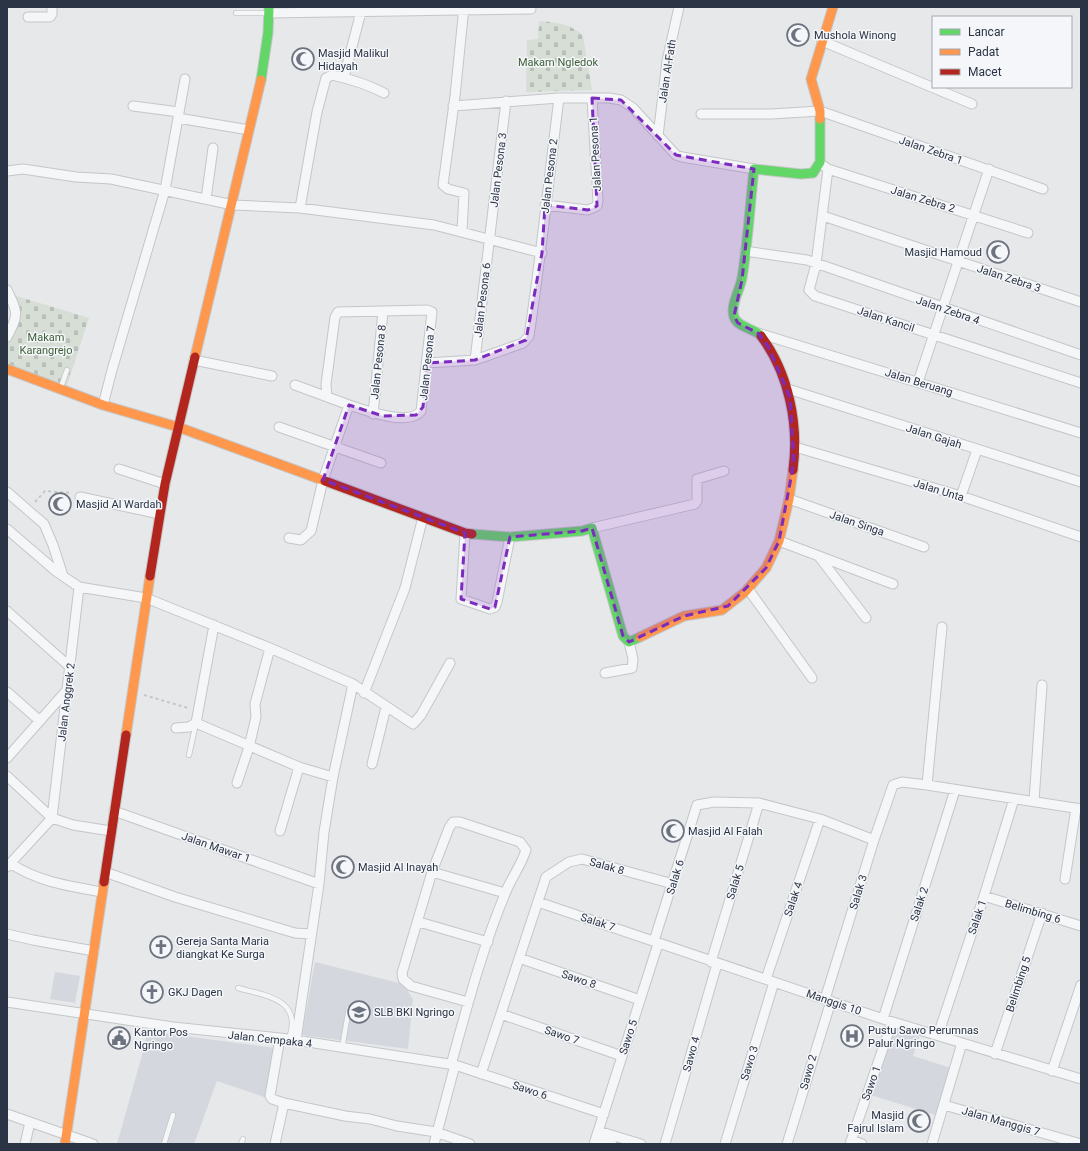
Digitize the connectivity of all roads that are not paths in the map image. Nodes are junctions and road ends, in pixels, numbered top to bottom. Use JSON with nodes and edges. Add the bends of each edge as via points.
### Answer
{"nodes":[{"id":1,"x":52,"y":7,"type":"edge"},
{"id":2,"x":679,"y":7,"type":"edge"},
{"id":3,"x":833,"y":7,"type":"edge"},
{"id":4,"x":463,"y":8,"type":"edge"},
{"id":5,"x":269,"y":10,"type":"edge"},
{"id":6,"x":531,"y":10,"type":"dead end"},
{"id":7,"x":360,"y":12,"type":"junction"},
{"id":8,"x":236,"y":13,"type":"dead end"},
{"id":9,"x":28,"y":17,"type":"dead end"},
{"id":10,"x":822,"y":41,"type":"junction"},
{"id":11,"x":344,"y":77,"type":"junction"},
{"id":12,"x":185,"y":79,"type":"dead end"},
{"id":13,"x":932,"y":87,"type":"edge"},
{"id":14,"x":934,"y":88,"type":"edge"},
{"id":15,"x":384,"y":93,"type":"dead end"},
{"id":16,"x":559,"y":98,"type":"junction"},
{"id":17,"x":594,"y":98,"type":"junction"},
{"id":18,"x":506,"y":101,"type":"junction"},
{"id":19,"x":972,"y":104,"type":"dead end"},
{"id":20,"x":133,"y":106,"type":"dead end"},
{"id":21,"x":453,"y":106,"type":"junction"},
{"id":22,"x":820,"y":111,"type":"junction"},
{"id":23,"x":701,"y":114,"type":"dead end"},
{"id":24,"x":179,"y":115,"type":"junction"},
{"id":25,"x":249,"y":130,"type":"junction"},
{"id":26,"x":658,"y":136,"type":"junction"},
{"id":27,"x":213,"y":148,"type":"dead end"},
{"id":28,"x":820,"y":162,"type":"junction"},
{"id":29,"x":754,"y":169,"type":"junction"},
{"id":30,"x":828,"y":169,"type":"junction"},
{"id":31,"x":989,"y":169,"type":"junction"},
{"id":32,"x":7,"y":171,"type":"edge"},
{"id":33,"x":1043,"y":189,"type":"dead end"},
{"id":34,"x":165,"y":190,"type":"junction"},
{"id":35,"x":206,"y":199,"type":"junction"},
{"id":36,"x":545,"y":205,"type":"junction"},
{"id":37,"x":233,"y":206,"type":"junction"},
{"id":38,"x":300,"y":208,"type":"junction"},
{"id":39,"x":974,"y":215,"type":"junction"},
{"id":40,"x":823,"y":216,"type":"junction"},
{"id":41,"x":462,"y":231,"type":"junction"},
{"id":42,"x":1028,"y":234,"type":"dead end"},
{"id":43,"x":490,"y":239,"type":"junction"},
{"id":44,"x":745,"y":251,"type":"junction"},
{"id":45,"x":542,"y":253,"type":"junction"},
{"id":46,"x":959,"y":261,"type":"junction"},
{"id":47,"x":816,"y":264,"type":"junction"},
{"id":48,"x":7,"y":290,"type":"edge"},
{"id":49,"x":1081,"y":302,"type":"edge"},
{"id":50,"x":943,"y":308,"type":"junction"},
{"id":51,"x":383,"y":311,"type":"junction"},
{"id":52,"x":758,"y":332,"type":"junction"},
{"id":53,"x":934,"y":335,"type":"junction"},
{"id":54,"x":7,"y":337,"type":"edge"},
{"id":55,"x":1081,"y":355,"type":"edge"},
{"id":56,"x":194,"y":360,"type":"junction"},
{"id":57,"x":475,"y":360,"type":"junction"},
{"id":58,"x":427,"y":363,"type":"junction"},
{"id":59,"x":7,"y":369,"type":"edge"},
{"id":60,"x":67,"y":370,"type":"dead end"},
{"id":61,"x":272,"y":376,"type":"dead end"},
{"id":62,"x":918,"y":382,"type":"junction"},
{"id":63,"x":1081,"y":384,"type":"edge"},
{"id":64,"x":295,"y":385,"type":"dead end"},
{"id":65,"x":60,"y":389,"type":"junction"},
{"id":66,"x":788,"y":389,"type":"junction"},
{"id":67,"x":327,"y":397,"type":"junction"},
{"id":68,"x":349,"y":404,"type":"junction"},
{"id":69,"x":103,"y":405,"type":"junction"},
{"id":70,"x":373,"y":414,"type":"junction"},
{"id":71,"x":279,"y":427,"type":"dead end"},
{"id":72,"x":178,"y":428,"type":"junction"},
{"id":73,"x":1081,"y":433,"type":"edge"},
{"id":74,"x":334,"y":447,"type":"junction"},
{"id":75,"x":795,"y":447,"type":"junction"},
{"id":76,"x":977,"y":450,"type":"junction"},
{"id":77,"x":381,"y":463,"type":"dead end"},
{"id":78,"x":119,"y":469,"type":"dead end"},
{"id":79,"x":724,"y":470,"type":"dead end"},
{"id":80,"x":322,"y":480,"type":"junction"},
{"id":81,"x":1081,"y":482,"type":"edge"},
{"id":82,"x":165,"y":484,"type":"junction"},
{"id":83,"x":7,"y":492,"type":"edge"},
{"id":84,"x":962,"y":496,"type":"junction"},
{"id":85,"x":80,"y":497,"type":"road end"},
{"id":86,"x":789,"y":499,"type":"junction"},
{"id":87,"x":160,"y":514,"type":"junction"},
{"id":88,"x":423,"y":517,"type":"junction"},
{"id":89,"x":7,"y":528,"type":"edge"},
{"id":90,"x":592,"y":528,"type":"junction"},
{"id":91,"x":465,"y":533,"type":"junction"},
{"id":92,"x":510,"y":537,"type":"junction"},
{"id":93,"x":1081,"y":537,"type":"edge"},
{"id":94,"x":289,"y":538,"type":"dead end"},
{"id":95,"x":779,"y":541,"type":"junction"},
{"id":96,"x":924,"y":547,"type":"dead end"},
{"id":97,"x":820,"y":558,"type":"junction"},
{"id":98,"x":63,"y":576,"type":"junction"},
{"id":99,"x":893,"y":584,"type":"dead end"},
{"id":100,"x":79,"y":587,"type":"junction"},
{"id":101,"x":748,"y":589,"type":"junction"},
{"id":102,"x":146,"y":598,"type":"junction"},
{"id":103,"x":7,"y":611,"type":"edge"},
{"id":104,"x":866,"y":618,"type":"dead end"},
{"id":105,"x":214,"y":625,"type":"junction"},
{"id":106,"x":942,"y":627,"type":"dead end"},
{"id":107,"x":628,"y":642,"type":"junction"},
{"id":108,"x":270,"y":648,"type":"junction"},
{"id":109,"x":450,"y":663,"type":"dead end"},
{"id":110,"x":70,"y":667,"type":"junction"},
{"id":111,"x":605,"y":673,"type":"dead end"},
{"id":112,"x":812,"y":678,"type":"dead end"},
{"id":113,"x":353,"y":684,"type":"junction"},
{"id":114,"x":1042,"y":685,"type":"dead end"},
{"id":115,"x":68,"y":690,"type":"junction"},
{"id":116,"x":7,"y":692,"type":"edge"},
{"id":117,"x":364,"y":693,"type":"junction"},
{"id":118,"x":386,"y":707,"type":"junction"},
{"id":119,"x":40,"y":721,"type":"junction"},
{"id":120,"x":196,"y":724,"type":"junction"},
{"id":121,"x":176,"y":728,"type":"dead end"},
{"id":122,"x":249,"y":747,"type":"junction"},
{"id":123,"x":189,"y":755,"type":"dead end"},
{"id":124,"x":7,"y":758,"type":"edge"},
{"id":125,"x":372,"y":764,"type":"dead end"},
{"id":126,"x":300,"y":766,"type":"junction"},
{"id":127,"x":333,"y":777,"type":"junction"},
{"id":128,"x":8,"y":779,"type":"edge"},
{"id":129,"x":237,"y":783,"type":"dead end"},
{"id":130,"x":927,"y":785,"type":"junction"},
{"id":131,"x":956,"y":790,"type":"junction"},
{"id":132,"x":1014,"y":799,"type":"junction"},
{"id":133,"x":1034,"y":801,"type":"junction"},
{"id":134,"x":759,"y":803,"type":"junction"},
{"id":135,"x":1078,"y":808,"type":"edge"},
{"id":136,"x":114,"y":811,"type":"junction"},
{"id":137,"x":52,"y":818,"type":"junction"},
{"id":138,"x":820,"y":819,"type":"junction"},
{"id":139,"x":111,"y":831,"type":"junction"},
{"id":140,"x":280,"y":831,"type":"dead end"},
{"id":141,"x":874,"y":840,"type":"junction"},
{"id":142,"x":9,"y":865,"type":"edge"},
{"id":143,"x":105,"y":872,"type":"junction"},
{"id":144,"x":432,"y":872,"type":"junction"},
{"id":145,"x":1065,"y":879,"type":"dead end"},
{"id":146,"x":319,"y":884,"type":"junction"},
{"id":147,"x":673,"y":884,"type":"junction"},
{"id":148,"x":102,"y":892,"type":"junction"},
{"id":149,"x":505,"y":893,"type":"junction"},
{"id":150,"x":984,"y":896,"type":"junction"},
{"id":151,"x":538,"y":902,"type":"junction"},
{"id":152,"x":1042,"y":913,"type":"junction"},
{"id":153,"x":418,"y":922,"type":"junction"},
{"id":154,"x":1081,"y":926,"type":"edge"},
{"id":155,"x":7,"y":934,"type":"edge"},
{"id":156,"x":311,"y":934,"type":"junction"},
{"id":157,"x":488,"y":942,"type":"junction"},
{"id":158,"x":656,"y":942,"type":"junction"},
{"id":159,"x":94,"y":951,"type":"junction"},
{"id":160,"x":519,"y":958,"type":"junction"},
{"id":161,"x":714,"y":963,"type":"junction"},
{"id":162,"x":770,"y":981,"type":"junction"},
{"id":163,"x":1081,"y":985,"type":"edge"},
{"id":164,"x":238,"y":988,"type":"dead end"},
{"id":165,"x":640,"y":1000,"type":"junction"},
{"id":166,"x":828,"y":1000,"type":"junction"},
{"id":167,"x":7,"y":1002,"type":"edge"},
{"id":168,"x":468,"y":1002,"type":"junction"},
{"id":169,"x":349,"y":1008,"type":"dead end"},
{"id":170,"x":501,"y":1014,"type":"junction"},
{"id":171,"x":85,"y":1015,"type":"junction"},
{"id":172,"x":883,"y":1019,"type":"junction"},
{"id":173,"x":892,"y":1022,"type":"junction"},
{"id":174,"x":938,"y":1035,"type":"junction"},
{"id":175,"x":288,"y":1039,"type":"junction"},
{"id":176,"x":962,"y":1043,"type":"junction"},
{"id":177,"x":342,"y":1048,"type":"junction"},
{"id":178,"x":995,"y":1054,"type":"junction"},
{"id":179,"x":622,"y":1056,"type":"junction"},
{"id":180,"x":453,"y":1065,"type":"junction"},
{"id":181,"x":1052,"y":1070,"type":"junction"},
{"id":182,"x":481,"y":1074,"type":"junction"},
{"id":183,"x":1081,"y":1079,"type":"edge"},
{"id":184,"x":284,"y":1103,"type":"junction"},
{"id":185,"x":944,"y":1105,"type":"junction"},
{"id":186,"x":7,"y":1114,"type":"edge"},
{"id":187,"x":604,"y":1114,"type":"junction"},
{"id":188,"x":173,"y":1115,"type":"dead end"},
{"id":189,"x":30,"y":1122,"type":"junction"},
{"id":190,"x":436,"y":1132,"type":"junction"},
{"id":191,"x":66,"y":1134,"type":"junction"},
{"id":192,"x":596,"y":1138,"type":"edge"},
{"id":193,"x":850,"y":1142,"type":"edge"},
{"id":194,"x":26,"y":1144,"type":"edge"},
{"id":195,"x":65,"y":1144,"type":"edge"},
{"id":196,"x":93,"y":1144,"type":"edge"},
{"id":197,"x":164,"y":1144,"type":"edge"},
{"id":198,"x":275,"y":1144,"type":"edge"},
{"id":199,"x":434,"y":1144,"type":"edge"},
{"id":200,"x":470,"y":1144,"type":"edge"},
{"id":201,"x":612,"y":1144,"type":"edge"},
{"id":202,"x":641,"y":1144,"type":"edge"},
{"id":203,"x":665,"y":1144,"type":"edge"},
{"id":204,"x":725,"y":1144,"type":"edge"},
{"id":205,"x":787,"y":1144,"type":"edge"},
{"id":206,"x":862,"y":1144,"type":"edge"},
{"id":207,"x":932,"y":1144,"type":"edge"},
{"id":208,"x":1081,"y":1144,"type":"edge"}],
"edges":[{"from":1,"to":9,"type":"street","via":[[50,17]]},
{"from":2,"to":26,"type":"street","name":"Jalan Al-Fath","via":[[667,61]]},
{"from":3,"to":10,"type":"street"},
{"from":4,"to":6,"type":"street"},
{"from":4,"to":7,"type":"street"},
{"from":4,"to":21,"type":"street"},
{"from":5,"to":7,"type":"street"},
{"from":5,"to":8,"type":"lane"},
{"from":5,"to":25,"type":"street","via":[[265,60]]},
{"from":7,"to":11,"type":"street"},
{"from":10,"to":13,"type":"street"},
{"from":10,"to":22,"type":"street","via":[[811,79]]},
{"from":11,"to":15,"type":"street","via":[[367,84]]},
{"from":11,"to":38,"type":"street","via":[[332,75],[326,78],[324,83]]},
{"from":12,"to":24,"type":"street"},
{"from":14,"to":19,"type":"street"},
{"from":16,"to":17,"type":"street"},
{"from":16,"to":18,"type":"street"},
{"from":16,"to":36,"type":"street","name":"Jalan Pesona 2"},
{"from":17,"to":26,"type":"street","via":[[622,100],[633,108]]},
{"from":17,"to":36,"type":"street","name":"Jalan Pesona 1","via":[[598,201],[596,206],[588,210]]},
{"from":18,"to":21,"type":"street"},
{"from":18,"to":43,"type":"street","name":"Jalan Pesona 3"},
{"from":20,"to":24,"type":"street"},
{"from":21,"to":41,"type":"street","via":[[443,185],[464,193]]},
{"from":22,"to":23,"type":"street"},
{"from":22,"to":28,"type":"street"},
{"from":22,"to":31,"type":"street","name":"Jalan Zebra 1"},
{"from":24,"to":25,"type":"street"},
{"from":24,"to":34,"type":"street"},
{"from":25,"to":37,"type":"street"},
{"from":26,"to":29,"type":"street","via":[[676,155]]},
{"from":27,"to":35,"type":"street"},
{"from":28,"to":29,"type":"street","via":[[813,173]]},
{"from":28,"to":30,"type":"street","name":"Jalan Zebra 2"},
{"from":29,"to":44,"type":"street"},
{"from":30,"to":39,"type":"street","name":"Jalan Zebra 2"},
{"from":30,"to":40,"type":"street","name":"Jalan Kancil"},
{"from":31,"to":33,"type":"street","name":"Jalan Zebra 1"},
{"from":31,"to":39,"type":"street"},
{"from":32,"to":34,"type":"street","via":[[23,169],[111,179]]},
{"from":34,"to":35,"type":"street"},
{"from":34,"to":69,"type":"street"},
{"from":35,"to":37,"type":"street"},
{"from":36,"to":45,"type":"street","name":"Jalan Pesona 2"},
{"from":37,"to":38,"type":"street"},
{"from":37,"to":56,"type":"street"},
{"from":38,"to":41,"type":"street","via":[[434,225]]},
{"from":39,"to":42,"type":"street","name":"Jalan Zebra 2"},
{"from":39,"to":46,"type":"street"},
{"from":40,"to":46,"type":"street","name":"Jalan Zebra 3"},
{"from":40,"to":47,"type":"street","name":"Jalan Kancil"},
{"from":41,"to":43,"type":"street"},
{"from":43,"to":45,"type":"street"},
{"from":43,"to":57,"type":"street","name":"Jalan Pesona 6"},
{"from":44,"to":47,"type":"street","name":"Jalan Zebra 4","via":[[795,258]]},
{"from":44,"to":52,"type":"street","via":[[734,316],[738,323]]},
{"from":45,"to":57,"type":"street","name":"Jalan Pesona 2","via":[[529,336],[522,343]]},
{"from":46,"to":49,"type":"street","name":"Jalan Zebra 3"},
{"from":46,"to":50,"type":"street"},
{"from":47,"to":50,"type":"street","name":"Jalan Zebra 4"},
{"from":47,"to":53,"type":"street","name":"Jalan Kancil","via":[[809,290],[815,296]]},
{"from":48,"to":54,"type":"street","via":[[16,314]]},
{"from":50,"to":53,"type":"street"},
{"from":50,"to":55,"type":"street","name":"Jalan Zebra 4"},
{"from":51,"to":58,"type":"street","name":"Jalan Pesona 7","via":[[432,312]]},
{"from":51,"to":67,"type":"street","via":[[341,311],[336,314],[326,384]]},
{"from":51,"to":70,"type":"street","name":"Jalan Pesona 8"},
{"from":52,"to":62,"type":"street","name":"Jalan Beruang"},
{"from":52,"to":66,"type":"street","via":[[773,355]]},
{"from":53,"to":62,"type":"street"},
{"from":53,"to":63,"type":"street","name":"Jalan Kancil"},
{"from":56,"to":61,"type":"street"},
{"from":56,"to":72,"type":"street"},
{"from":57,"to":58,"type":"street"},
{"from":58,"to":70,"type":"street","name":"Jalan Pesona 7","via":[[423,407],[419,414],[398,417]]},
{"from":59,"to":65,"type":"street"},
{"from":60,"to":65,"type":"lane"},
{"from":62,"to":73,"type":"street","name":"Jalan Beruang"},
{"from":64,"to":67,"type":"street"},
{"from":65,"to":69,"type":"street"},
{"from":66,"to":75,"type":"street","via":[[793,413]]},
{"from":66,"to":76,"type":"street","name":"Jalan Gajah"},
{"from":67,"to":68,"type":"street"},
{"from":68,"to":70,"type":"street"},
{"from":68,"to":74,"type":"street"},
{"from":69,"to":72,"type":"street"},
{"from":71,"to":74,"type":"street"},
{"from":72,"to":80,"type":"street"},
{"from":72,"to":82,"type":"street"},
{"from":74,"to":77,"type":"street"},
{"from":74,"to":80,"type":"street"},
{"from":75,"to":84,"type":"street","name":"Jalan Unta"},
{"from":75,"to":86,"type":"street"},
{"from":76,"to":81,"type":"street","name":"Jalan Gajah"},
{"from":76,"to":84,"type":"street"},
{"from":78,"to":82,"type":"street"},
{"from":79,"to":90,"type":"street","via":[[697,480],[697,502],[694,504]]},
{"from":80,"to":88,"type":"street"},
{"from":80,"to":94,"type":"street","via":[[311,531],[301,540]]},
{"from":82,"to":87,"type":"street"},
{"from":83,"to":98,"type":"street","via":[[44,524]]},
{"from":84,"to":93,"type":"street","name":"Jalan Unta"},
{"from":85,"to":87,"type":"street"},
{"from":86,"to":95,"type":"street"},
{"from":86,"to":96,"type":"street","name":"Jalan Singa"},
{"from":87,"to":102,"type":"street"},
{"from":88,"to":91,"type":"street"},
{"from":88,"to":117,"type":"street","via":[[405,588]]},
{"from":89,"to":98,"type":"street"},
{"from":90,"to":92,"type":"street"},
{"from":90,"to":107,"type":"street","via":[[623,636]]},
{"from":91,"to":92,"type":"street"},
{"from":91,"to":92,"type":"street","via":[[461,599],[490,609],[495,607]]},
{"from":95,"to":97,"type":"street"},
{"from":95,"to":101,"type":"street","via":[[766,568]]},
{"from":97,"to":99,"type":"street"},
{"from":97,"to":104,"type":"street"},
{"from":98,"to":100,"type":"street"},
{"from":100,"to":102,"type":"street"},
{"from":100,"to":110,"type":"street","name":"Jalan Anggrek 2"},
{"from":101,"to":107,"type":"street","via":[[722,610],[684,616]]},
{"from":101,"to":112,"type":"street"},
{"from":102,"to":105,"type":"street"},
{"from":102,"to":136,"type":"street"},
{"from":103,"to":110,"type":"street"},
{"from":105,"to":108,"type":"street"},
{"from":105,"to":120,"type":"street"},
{"from":106,"to":130,"type":"street"},
{"from":107,"to":111,"type":"street","via":[[632,668]]},
{"from":108,"to":113,"type":"street"},
{"from":108,"to":122,"type":"street","via":[[255,704],[256,717]]},
{"from":109,"to":118,"type":"street","via":[[416,722],[409,722]]},
{"from":110,"to":115,"type":"street","name":"Jalan Anggrek 2"},
{"from":113,"to":117,"type":"street"},
{"from":113,"to":127,"type":"street"},
{"from":114,"to":133,"type":"street"},
{"from":115,"to":119,"type":"street"},
{"from":115,"to":137,"type":"street","name":"Jalan Anggrek 2"},
{"from":116,"to":119,"type":"street"},
{"from":117,"to":118,"type":"street"},
{"from":118,"to":125,"type":"street"},
{"from":119,"to":124,"type":"street"},
{"from":120,"to":121,"type":"street"},
{"from":120,"to":122,"type":"street"},
{"from":120,"to":123,"type":"lane"},
{"from":122,"to":126,"type":"street"},
{"from":122,"to":129,"type":"street"},
{"from":126,"to":127,"type":"street"},
{"from":126,"to":140,"type":"street"},
{"from":127,"to":146,"type":"street"},
{"from":128,"to":137,"type":"street"},
{"from":130,"to":131,"type":"street"},
{"from":130,"to":141,"type":"street","name":"Salak 3","via":[[902,782],[893,785]]},
{"from":131,"to":132,"type":"street"},
{"from":131,"to":172,"type":"street","name":"Salak 2"},
{"from":132,"to":133,"type":"street"},
{"from":132,"to":150,"type":"street","name":"Salak 1"},
{"from":133,"to":135,"type":"street"},
{"from":134,"to":138,"type":"street"},
{"from":134,"to":147,"type":"street","name":"Salak 6","via":[[697,805]]},
{"from":134,"to":161,"type":"street","name":"Salak 5"},
{"from":135,"to":145,"type":"street"},
{"from":136,"to":139,"type":"street"},
{"from":136,"to":146,"type":"street","name":"Jalan Mawar 1"},
{"from":137,"to":139,"type":"street","via":[[73,825]]},
{"from":137,"to":142,"type":"street"},
{"from":138,"to":141,"type":"street"},
{"from":138,"to":162,"type":"street","name":"Salak 4"},
{"from":139,"to":143,"type":"street"},
{"from":141,"to":166,"type":"street","name":"Salak 3"},
{"from":142,"to":148,"type":"street","via":[[44,881]]},
{"from":143,"to":148,"type":"street"},
{"from":143,"to":156,"type":"street","via":[[175,897],[295,933]]},
{"from":144,"to":149,"type":"street"},
{"from":144,"to":149,"type":"street","via":[[449,828],[454,822],[460,822],[520,842],[526,850]]},
{"from":144,"to":153,"type":"street"},
{"from":146,"to":156,"type":"street"},
{"from":147,"to":151,"type":"street","name":"Salak 8","via":[[582,859],[569,862],[546,877]]},
{"from":147,"to":158,"type":"street","name":"Salak 6"},
{"from":148,"to":159,"type":"street"},
{"from":149,"to":157,"type":"street"},
{"from":150,"to":152,"type":"street","name":"Belimbing 6"},
{"from":150,"to":174,"type":"street","name":"Salak 1"},
{"from":151,"to":158,"type":"street","name":"Salak 7"},
{"from":151,"to":160,"type":"street","name":"Salak 8"},
{"from":152,"to":154,"type":"street","name":"Belimbing 6"},
{"from":152,"to":178,"type":"street","name":"Belimbing 5"},
{"from":153,"to":157,"type":"street"},
{"from":153,"to":168,"type":"street","via":[[404,962],[403,979],[411,986]]},
{"from":155,"to":159,"type":"street"},
{"from":156,"to":175,"type":"street"},
{"from":157,"to":168,"type":"street"},
{"from":158,"to":161,"type":"street","name":"Manggis 10"},
{"from":158,"to":165,"type":"street","name":"Sawo 5"},
{"from":159,"to":171,"type":"street"},
{"from":160,"to":165,"type":"street","name":"Sawo 8"},
{"from":160,"to":170,"type":"street","name":"Salak 8"},
{"from":161,"to":162,"type":"street","name":"Manggis 10"},
{"from":161,"to":203,"type":"street","name":"Sawo 4"},
{"from":162,"to":166,"type":"street","name":"Manggis 10"},
{"from":162,"to":204,"type":"street","name":"Sawo 3"},
{"from":163,"to":181,"type":"street"},
{"from":164,"to":175,"type":"lane","via":[[278,999],[287,1008],[292,1020],[292,1031]]},
{"from":165,"to":179,"type":"street","name":"Sawo 5"},
{"from":166,"to":172,"type":"street","name":"Manggis 10"},
{"from":166,"to":205,"type":"street","name":"Sawo 2"},
{"from":167,"to":171,"type":"street","name":"Jalan Cempaka 4"},
{"from":168,"to":180,"type":"street"},
{"from":169,"to":177,"type":"lane"},
{"from":170,"to":179,"type":"street","name":"Sawo 7"},
{"from":170,"to":182,"type":"street","name":"Salak 8"},
{"from":171,"to":175,"type":"street","name":"Jalan Cempaka 4"},
{"from":171,"to":191,"type":"street"},
{"from":172,"to":173,"type":"street","name":"Manggis 10"},
{"from":173,"to":174,"type":"street","name":"Manggis 10"},
{"from":173,"to":193,"type":"street","name":"Sawo 1"},
{"from":174,"to":176,"type":"street","name":"Manggis 10"},
{"from":175,"to":177,"type":"street","name":"Jalan Cempaka 4"},
{"from":175,"to":184,"type":"street","via":[[270,1096]]},
{"from":176,"to":178,"type":"street","name":"Manggis 10"},
{"from":176,"to":185,"type":"street"},
{"from":177,"to":180,"type":"street","name":"Jalan Cempaka 4"},
{"from":178,"to":181,"type":"street","name":"Manggis 10"},
{"from":179,"to":187,"type":"street","name":"Sawo 5"},
{"from":180,"to":182,"type":"street","name":"Sawo 6"},
{"from":180,"to":190,"type":"street"},
{"from":181,"to":183,"type":"street","name":"Manggis 10"},
{"from":182,"to":187,"type":"street","name":"Sawo 6"},
{"from":184,"to":190,"type":"street"},
{"from":184,"to":198,"type":"street"},
{"from":185,"to":207,"type":"street"},
{"from":185,"to":208,"type":"street","name":"Jalan Manggis 7"},
{"from":186,"to":189,"type":"street"},
{"from":187,"to":192,"type":"street","name":"Sawo 5"},
{"from":188,"to":197,"type":"lane"},
{"from":189,"to":191,"type":"street"},
{"from":189,"to":194,"type":"street"},
{"from":190,"to":199,"type":"street"},
{"from":190,"to":200,"type":"street"},
{"from":191,"to":195,"type":"street"},
{"from":191,"to":196,"type":"street"},
{"from":192,"to":201,"type":"street"},
{"from":192,"to":202,"type":"street"},
{"from":193,"to":206,"type":"street"}]}
